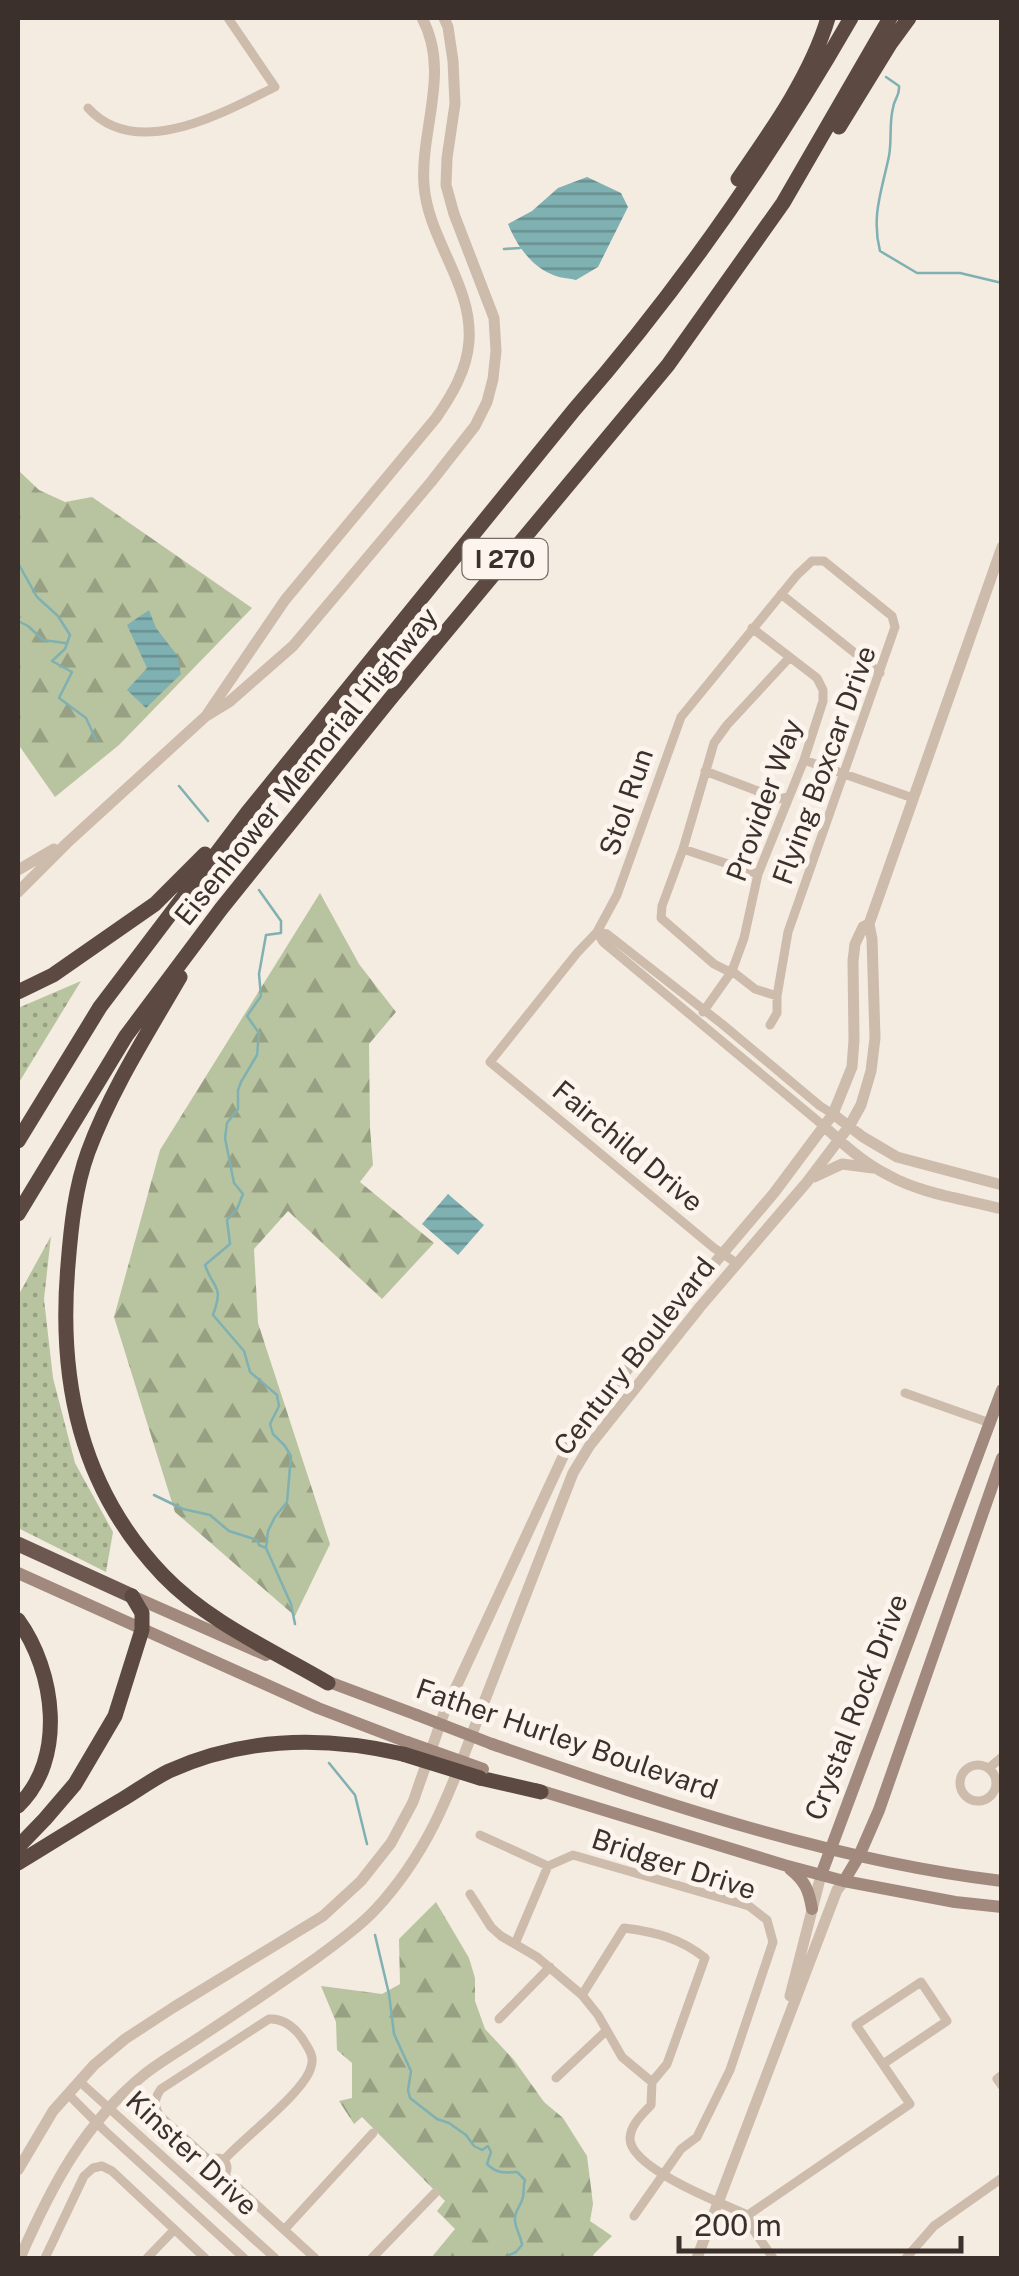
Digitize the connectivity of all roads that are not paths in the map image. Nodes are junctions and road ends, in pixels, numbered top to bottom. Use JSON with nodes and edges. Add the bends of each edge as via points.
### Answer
{"nodes":[{"id":1,"x":228,"y":18,"type":"edge"},
{"id":2,"x":422,"y":18,"type":"edge"},
{"id":3,"x":444,"y":18,"type":"edge"},
{"id":4,"x":828,"y":18,"type":"edge"},
{"id":5,"x":851,"y":18,"type":"edge"},
{"id":6,"x":890,"y":18,"type":"edge"},
{"id":7,"x":909,"y":18,"type":"edge"},
{"id":8,"x":88,"y":108,"type":"dead end"},
{"id":9,"x":783,"y":203,"type":"junction"},
{"id":10,"x":629,"y":347,"type":"junction"},
{"id":11,"x":1002,"y":547,"type":"edge"},
{"id":12,"x":812,"y":561,"type":"joint"},
{"id":13,"x":781,"y":594,"type":"junction"},
{"id":14,"x":752,"y":628,"type":"junction"},
{"id":15,"x":790,"y":657,"type":"junction"},
{"id":16,"x":880,"y":673,"type":"junction"},
{"id":17,"x":206,"y":716,"type":"junction"},
{"id":18,"x":804,"y":760,"type":"junction"},
{"id":19,"x":705,"y":771,"type":"junction"},
{"id":20,"x":843,"y":774,"type":"junction"},
{"id":21,"x":787,"y":797,"type":"junction"},
{"id":22,"x":912,"y":798,"type":"junction"},
{"id":23,"x":247,"y":813,"type":"junction"},
{"id":24,"x":67,"y":843,"type":"junction"},
{"id":25,"x":683,"y":849,"type":"junction"},
{"id":26,"x":18,"y":870,"type":"edge"},
{"id":27,"x":758,"y":874,"type":"junction"},
{"id":28,"x":18,"y":892,"type":"edge"},
{"id":29,"x":220,"y":909,"type":"junction"},
{"id":30,"x":869,"y":924,"type":"junction"},
{"id":31,"x":597,"y":932,"type":"junction"},
{"id":32,"x":732,"y":970,"type":"junction"},
{"id":33,"x":18,"y":992,"type":"edge"},
{"id":34,"x":777,"y":996,"type":"junction"},
{"id":35,"x":701,"y":1015,"type":"junction"},
{"id":36,"x":770,"y":1025,"type":"dead end"},
{"id":37,"x":490,"y":1062,"type":"joint"},
{"id":38,"x":834,"y":1114,"type":"junction"},
{"id":39,"x":850,"y":1126,"type":"junction"},
{"id":40,"x":825,"y":1127,"type":"junction"},
{"id":41,"x":839,"y":1140,"type":"junction"},
{"id":42,"x":18,"y":1141,"type":"edge"},
{"id":43,"x":875,"y":1168,"type":"junction"},
{"id":44,"x":806,"y":1182,"type":"junction"},
{"id":45,"x":1002,"y":1185,"type":"edge"},
{"id":46,"x":1002,"y":1209,"type":"edge"},
{"id":47,"x":18,"y":1214,"type":"edge"},
{"id":48,"x":723,"y":1254,"type":"junction"},
{"id":49,"x":738,"y":1264,"type":"junction"},
{"id":50,"x":1002,"y":1390,"type":"edge"},
{"id":51,"x":904,"y":1394,"type":"dead end"},
{"id":52,"x":990,"y":1423,"type":"junction"},
{"id":53,"x":1002,"y":1458,"type":"edge"},
{"id":54,"x":18,"y":1544,"type":"edge"},
{"id":55,"x":18,"y":1573,"type":"edge"},
{"id":56,"x":132,"y":1596,"type":"junction"},
{"id":57,"x":18,"y":1620,"type":"edge"},
{"id":58,"x":142,"y":1630,"type":"junction"},
{"id":59,"x":328,"y":1683,"type":"junction"},
{"id":60,"x":405,"y":1748,"type":"junction"},
{"id":61,"x":1002,"y":1757,"type":"edge"},
{"id":62,"x":989,"y":1768,"type":"junction"},
{"id":63,"x":542,"y":1792,"type":"joint"},
{"id":64,"x":18,"y":1806,"type":"edge"},
{"id":65,"x":480,"y":1835,"type":"dead end"},
{"id":66,"x":18,"y":1847,"type":"edge"},
{"id":67,"x":829,"y":1849,"type":"junction"},
{"id":68,"x":859,"y":1856,"type":"junction"},
{"id":69,"x":18,"y":1863,"type":"edge"},
{"id":70,"x":784,"y":1865,"type":"junction"},
{"id":71,"x":548,"y":1866,"type":"junction"},
{"id":72,"x":821,"y":1875,"type":"junction"},
{"id":73,"x":844,"y":1881,"type":"junction"},
{"id":74,"x":1002,"y":1881,"type":"edge"},
{"id":75,"x":470,"y":1894,"type":"dead end"},
{"id":76,"x":1002,"y":1907,"type":"edge"},
{"id":77,"x":812,"y":1909,"type":"junction"},
{"id":78,"x":514,"y":1944,"type":"junction"},
{"id":79,"x":550,"y":1968,"type":"junction"},
{"id":80,"x":582,"y":1995,"type":"junction"},
{"id":81,"x":498,"y":2020,"type":"dead end"},
{"id":82,"x":606,"y":2031,"type":"junction"},
{"id":83,"x":777,"y":2047,"type":"junction"},
{"id":84,"x":883,"y":2064,"type":"junction"},
{"id":85,"x":1002,"y":2076,"type":"edge"},
{"id":86,"x":556,"y":2078,"type":"dead end"},
{"id":87,"x":80,"y":2081,"type":"junction"},
{"id":88,"x":652,"y":2082,"type":"junction"},
{"id":89,"x":1002,"y":2086,"type":"edge"},
{"id":90,"x":68,"y":2094,"type":"junction"},
{"id":91,"x":110,"y":2108,"type":"junction"},
{"id":92,"x":96,"y":2124,"type":"junction"},
{"id":93,"x":373,"y":2132,"type":"dead end"},
{"id":94,"x":223,"y":2160,"type":"junction"},
{"id":95,"x":210,"y":2161,"type":"junction"},
{"id":96,"x":18,"y":2170,"type":"edge"},
{"id":97,"x":224,"y":2174,"type":"junction"},
{"id":98,"x":664,"y":2175,"type":"junction"},
{"id":99,"x":210,"y":2176,"type":"junction"},
{"id":100,"x":1002,"y":2178,"type":"edge"},
{"id":101,"x":198,"y":2190,"type":"junction"},
{"id":102,"x":436,"y":2193,"type":"dead end"},
{"id":103,"x":718,"y":2202,"type":"junction"},
{"id":104,"x":748,"y":2215,"type":"junction"},
{"id":105,"x":634,"y":2216,"type":"dead end"},
{"id":106,"x":174,"y":2230,"type":"junction"},
{"id":107,"x":284,"y":2230,"type":"junction"},
{"id":108,"x":20,"y":2258,"type":"edge"},
{"id":109,"x":45,"y":2258,"type":"edge"},
{"id":110,"x":147,"y":2258,"type":"edge"},
{"id":111,"x":205,"y":2258,"type":"edge"},
{"id":112,"x":244,"y":2258,"type":"edge"},
{"id":113,"x":275,"y":2258,"type":"edge"},
{"id":114,"x":314,"y":2258,"type":"edge"},
{"id":115,"x":372,"y":2258,"type":"edge"},
{"id":116,"x":698,"y":2258,"type":"edge"},
{"id":117,"x":773,"y":2258,"type":"edge"},
{"id":118,"x":906,"y":2258,"type":"edge"}],
"edges":[{"from":1,"to":8,"type":"street","via":[[276,87],[209,119],[163,130],[112,127]]},
{"from":2,"to":17,"type":"street","via":[[434,59],[424,187],[468,312],[463,368],[436,418],[285,600]]},
{"from":3,"to":17,"type":"street","via":[[455,104],[446,185],[494,318],[487,402],[431,482],[293,646]]},
{"from":4,"to":10,"type":"highway","via":[[795,90]]},
{"from":5,"to":10,"type":"highway","name":"Eisenhower Memorial Highway","number":"I 270","via":[[750,180]]},
{"from":6,"to":9,"type":"highway","name":"Eisenhower Memorial Highway","number":"I 270"},
{"from":7,"to":9,"type":"highway"},
{"from":9,"to":29,"type":"highway","name":"Eisenhower Memorial Highway","number":"I 270","via":[[668,365]]},
{"from":10,"to":23,"type":"highway","name":"Eisenhower Memorial Highway","number":"I 270"},
{"from":11,"to":22,"type":"street","name":"Century Boulevard"},
{"from":12,"to":13,"type":"street","name":"Stol Run"},
{"from":12,"to":16,"type":"street","name":"Flying Boxcar Drive","via":[[824,561],[892,616],[895,627]]},
{"from":13,"to":14,"type":"street","name":"Stol Run"},
{"from":13,"to":16,"type":"street"},
{"from":14,"to":15,"type":"street","name":"Provider Way"},
{"from":14,"to":31,"type":"street","name":"Stol Run","via":[[681,716],[617,895]]},
{"from":15,"to":18,"type":"street","name":"Provider Way","via":[[823,690]]},
{"from":15,"to":19,"type":"street","via":[[728,725]]},
{"from":16,"to":20,"type":"street","name":"Flying Boxcar Drive"},
{"from":17,"to":24,"type":"street"},
{"from":18,"to":20,"type":"street"},
{"from":18,"to":21,"type":"street","name":"Provider Way"},
{"from":19,"to":21,"type":"street"},
{"from":19,"to":25,"type":"street"},
{"from":20,"to":22,"type":"street"},
{"from":20,"to":34,"type":"street","name":"Flying Boxcar Drive","via":[[788,932]]},
{"from":21,"to":27,"type":"street","name":"Provider Way"},
{"from":22,"to":30,"type":"street","name":"Century Boulevard"},
{"from":23,"to":33,"type":"highway","via":[[155,904]]},
{"from":23,"to":42,"type":"highway","name":"Eisenhower Memorial Highway","number":"I 270","via":[[100,1007]]},
{"from":24,"to":26,"type":"street"},
{"from":24,"to":28,"type":"street"},
{"from":25,"to":27,"type":"street"},
{"from":25,"to":32,"type":"street","via":[[662,918],[714,964]]},
{"from":27,"to":32,"type":"street","name":"Provider Way"},
{"from":29,"to":47,"type":"highway","name":"Eisenhower Memorial Highway","number":"I 270","via":[[126,1036]]},
{"from":29,"to":59,"type":"highway","via":[[116,1088],[86,1156],[69,1248],[67,1364],[100,1487],[163,1574],[216,1618]]},
{"from":30,"to":38,"type":"street","name":"Century Boulevard","via":[[862,927],[853,962],[852,1067]]},
{"from":30,"to":39,"type":"street","name":"Century Boulevard","via":[[875,1038],[871,1071]]},
{"from":31,"to":35,"type":"street"},
{"from":31,"to":37,"type":"street","name":"Stol Run"},
{"from":32,"to":34,"type":"street","via":[[756,990]]},
{"from":32,"to":35,"type":"street","name":"Provider Way"},
{"from":34,"to":36,"type":"street","name":"Flying Boxcar Drive"},
{"from":35,"to":38,"type":"street"},
{"from":35,"to":40,"type":"street"},
{"from":37,"to":48,"type":"street","name":"Fairchild Drive"},
{"from":38,"to":39,"type":"street"},
{"from":38,"to":40,"type":"street","name":"Century Boulevard"},
{"from":39,"to":41,"type":"street","name":"Century Boulevard"},
{"from":39,"to":45,"type":"street","via":[[897,1157]]},
{"from":40,"to":41,"type":"street"},
{"from":40,"to":48,"type":"street","name":"Century Boulevard"},
{"from":41,"to":43,"type":"street"},
{"from":41,"to":44,"type":"street","name":"Century Boulevard"},
{"from":43,"to":44,"type":"street","via":[[842,1164]]},
{"from":43,"to":46,"type":"street","via":[[908,1185]]},
{"from":44,"to":49,"type":"street","name":"Century Boulevard"},
{"from":48,"to":49,"type":"street","name":"Fairchild Drive"},
{"from":48,"to":87,"type":"street","name":"Century Boulevard","via":[[567,1448],[444,1712],[413,1802],[372,1868],[311,1924],[125,2040]]},
{"from":49,"to":91,"type":"street","name":"Century Boulevard","via":[[573,1473],[446,1802],[402,1879],[338,1942],[147,2072]]},
{"from":50,"to":52,"type":"main road","name":"Crystal Rock Drive"},
{"from":51,"to":52,"type":"street"},
{"from":52,"to":67,"type":"main road","name":"Crystal Rock Drive"},
{"from":53,"to":68,"type":"main road","name":"Crystal Rock Drive"},
{"from":54,"to":56,"type":"highway"},
{"from":55,"to":58,"type":"main road","name":"Father Hurley Boulevard"},
{"from":56,"to":58,"type":"highway"},
{"from":56,"to":59,"type":"main road","name":"Father Hurley Boulevard"},
{"from":57,"to":64,"type":"highway","via":[[44,1673],[50,1704],[40,1776]]},
{"from":58,"to":60,"type":"main road","name":"Father Hurley Boulevard"},
{"from":58,"to":66,"type":"highway","via":[[99,1745],[75,1784]]},
{"from":59,"to":67,"type":"main road","name":"Father Hurley Boulevard","bridge":true,"via":[[598,1780]]},
{"from":60,"to":63,"type":"highway","bridge":true},
{"from":60,"to":69,"type":"highway","via":[[299,1741],[226,1752],[168,1772]]},
{"from":61,"to":62,"type":"street"},
{"from":62,"to":62,"type":"street","via":[[995,1791],[986,1800],[968,1799],[961,1790],[963,1773],[978,1765]]},
{"from":63,"to":70,"type":"main road","name":"Father Hurley Boulevard"},
{"from":65,"to":71,"type":"street"},
{"from":67,"to":68,"type":"main road","name":"Father Hurley Boulevard"},
{"from":67,"to":72,"type":"main road","name":"Crystal Rock Drive"},
{"from":68,"to":73,"type":"main road","name":"Crystal Rock Drive"},
{"from":68,"to":74,"type":"main road","name":"Father Hurley Boulevard"},
{"from":70,"to":72,"type":"main road","name":"Father Hurley Boulevard"},
{"from":70,"to":77,"type":"main road","via":[[803,1880]]},
{"from":71,"to":78,"type":"street"},
{"from":71,"to":98,"type":"street","name":"Bridger Drive","via":[[573,1854],[750,1906],[767,1920],[773,1942],[730,2070],[698,2137]]},
{"from":72,"to":73,"type":"main road","name":"Father Hurley Boulevard"},
{"from":72,"to":77,"type":"street","name":"Crystal Rock Drive"},
{"from":73,"to":76,"type":"main road","name":"Father Hurley Boulevard"},
{"from":73,"to":83,"type":"street","name":"Crystal Rock Drive"},
{"from":75,"to":78,"type":"street","via":[[491,1926]]},
{"from":77,"to":83,"type":"street","name":"Crystal Rock Drive"},
{"from":78,"to":79,"type":"street"},
{"from":79,"to":80,"type":"street"},
{"from":79,"to":81,"type":"street"},
{"from":80,"to":82,"type":"street"},
{"from":80,"to":88,"type":"street","via":[[624,1928],[673,1938],[705,1958],[667,2064]]},
{"from":82,"to":86,"type":"street"},
{"from":82,"to":88,"type":"street","via":[[622,2057]]},
{"from":83,"to":103,"type":"street","name":"Crystal Rock Drive"},
{"from":84,"to":84,"type":"street","via":[[947,2021],[920,1982],[856,2024]]},
{"from":84,"to":104,"type":"street","via":[[910,2104]]},
{"from":85,"to":89,"type":"street"},
{"from":87,"to":90,"type":"street","name":"Century Boulevard"},
{"from":87,"to":91,"type":"street","name":"Kinster Drive"},
{"from":88,"to":98,"type":"street","via":[[652,2105],[630,2139],[640,2158]]},
{"from":90,"to":92,"type":"street","name":"Kinster Drive"},
{"from":90,"to":96,"type":"street","name":"Century Boulevard"},
{"from":91,"to":92,"type":"street","name":"Century Boulevard"},
{"from":91,"to":101,"type":"street","name":"Kinster Drive"},
{"from":92,"to":108,"type":"street","name":"Century Boulevard","via":[[67,2162]]},
{"from":92,"to":112,"type":"street","name":"Kinster Drive"},
{"from":93,"to":107,"type":"street"},
{"from":94,"to":95,"type":"street"},
{"from":94,"to":95,"type":"street","via":[[276,2112],[312,2066],[301,2037],[278,2018],[156,2096],[159,2115]]},
{"from":94,"to":97,"type":"street"},
{"from":95,"to":99,"type":"street"},
{"from":97,"to":99,"type":"street"},
{"from":97,"to":107,"type":"street"},
{"from":98,"to":103,"type":"street"},
{"from":98,"to":105,"type":"street","name":"Bridger Drive"},
{"from":99,"to":101,"type":"street"},
{"from":100,"to":118,"type":"street","via":[[934,2226]]},
{"from":101,"to":113,"type":"street","name":"Kinster Drive"},
{"from":102,"to":115,"type":"street"},
{"from":103,"to":104,"type":"street"},
{"from":103,"to":116,"type":"street","name":"Crystal Rock Drive"},
{"from":104,"to":117,"type":"street"},
{"from":106,"to":109,"type":"street","via":[[102,2166],[84,2176]]},
{"from":106,"to":110,"type":"street"},
{"from":106,"to":111,"type":"street"},
{"from":107,"to":114,"type":"street"}]}
